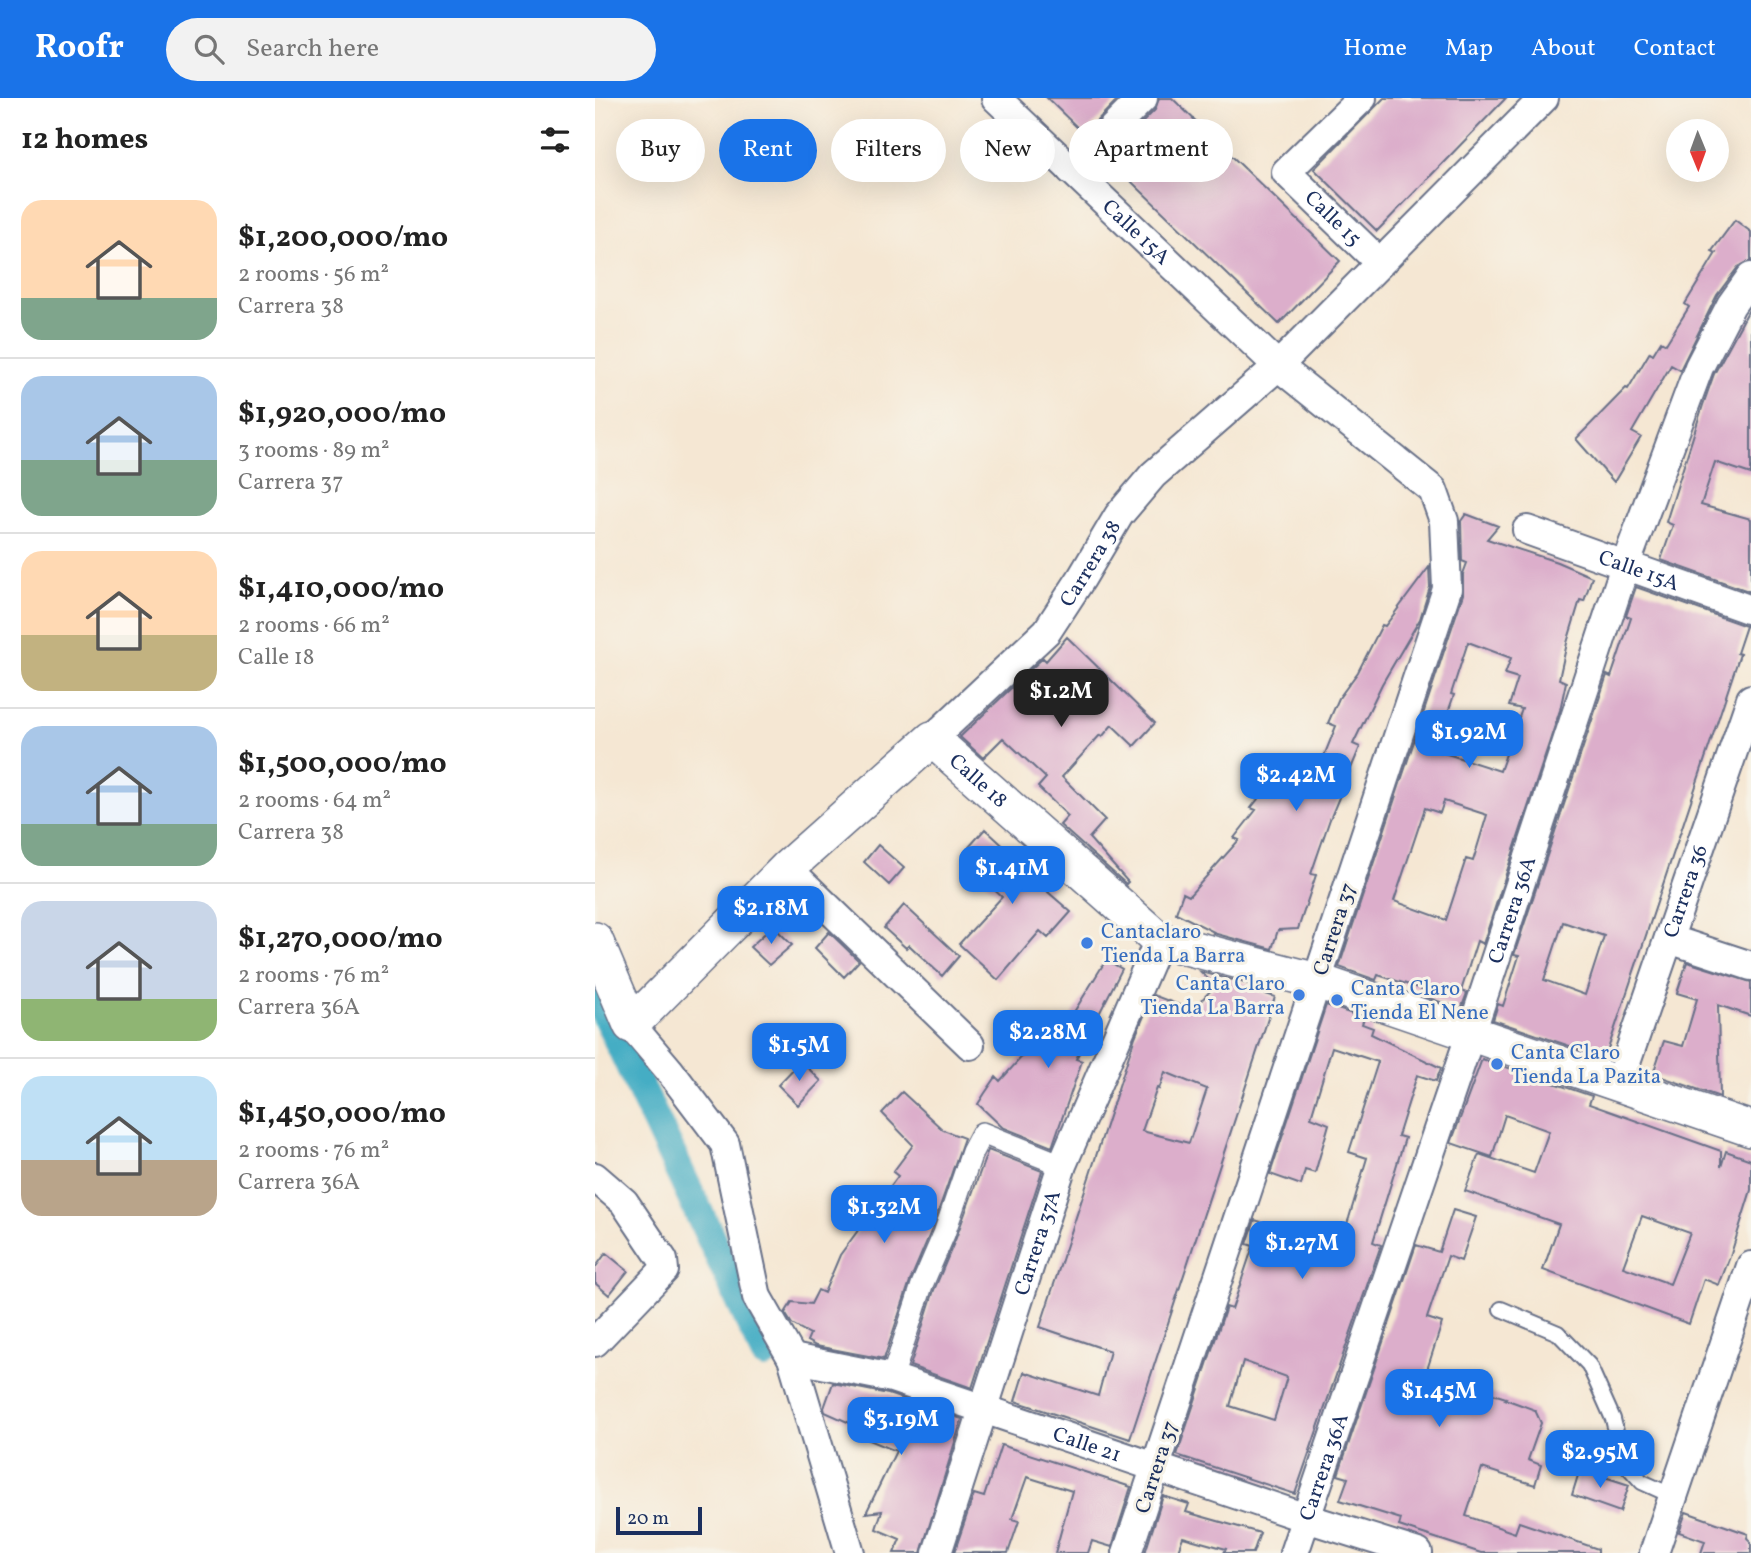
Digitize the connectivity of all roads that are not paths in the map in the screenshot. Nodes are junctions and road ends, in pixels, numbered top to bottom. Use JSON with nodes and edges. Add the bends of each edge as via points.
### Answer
{"nodes":[{"id":1,"x":996,"y":98,"type":"edge"},
{"id":2,"x":1143,"y":98,"type":"edge"},
{"id":3,"x":1362,"y":98,"type":"edge"},
{"id":4,"x":1544,"y":98,"type":"edge"},
{"id":5,"x":1122,"y":119,"type":"edge"},
{"id":6,"x":1069,"y":168,"type":"edge"},
{"id":7,"x":1084,"y":182,"type":"edge"},
{"id":8,"x":1379,"y":262,"type":"junction"},
{"id":9,"x":1751,"y":277,"type":"edge"},
{"id":10,"x":1278,"y":366,"type":"junction"},
{"id":11,"x":1527,"y":530,"type":"dead end"},
{"id":12,"x":1625,"y":565,"type":"junction"},
{"id":13,"x":1751,"y":610,"type":"edge"},
{"id":14,"x":1751,"y":699,"type":"edge"},
{"id":15,"x":932,"y":739,"type":"junction"},
{"id":16,"x":787,"y":868,"type":"junction"},
{"id":17,"x":1669,"y":939,"type":"junction"},
{"id":18,"x":595,"y":940,"type":"edge"},
{"id":19,"x":1159,"y":940,"type":"junction"},
{"id":20,"x":1751,"y":966,"type":"edge"},
{"id":21,"x":1317,"y":981,"type":"junction"},
{"id":22,"x":631,"y":1025,"type":"junction"},
{"id":23,"x":1471,"y":1033,"type":"junction"},
{"id":24,"x":970,"y":1045,"type":"dead end"},
{"id":25,"x":1619,"y":1083,"type":"junction"},
{"id":26,"x":1751,"y":1129,"type":"edge"},
{"id":27,"x":1062,"y":1165,"type":"junction"},
{"id":28,"x":595,"y":1177,"type":"edge"},
{"id":29,"x":1751,"y":1266,"type":"edge"},
{"id":30,"x":1501,"y":1309,"type":"dead end"},
{"id":31,"x":595,"y":1342,"type":"edge"},
{"id":32,"x":792,"y":1358,"type":"junction"},
{"id":33,"x":892,"y":1378,"type":"junction"},
{"id":34,"x":983,"y":1409,"type":"junction"},
{"id":35,"x":1155,"y":1467,"type":"junction"},
{"id":36,"x":1673,"y":1496,"type":"junction"},
{"id":37,"x":1306,"y":1518,"type":"junction"},
{"id":38,"x":850,"y":1553,"type":"edge"},
{"id":39,"x":937,"y":1553,"type":"edge"},
{"id":40,"x":1128,"y":1553,"type":"edge"},
{"id":41,"x":1294,"y":1553,"type":"edge"},
{"id":42,"x":1418,"y":1553,"type":"edge"},
{"id":43,"x":1654,"y":1553,"type":"edge"}],
"edges":[{"from":1,"to":6,"type":"street","name":"Calle 15A"},
{"from":2,"to":5,"type":"street"},
{"from":3,"to":8,"type":"street","name":"Calle 15","via":[[1286,172]]},
{"from":4,"to":8,"type":"street","name":"Carrera 38"},
{"from":7,"to":10,"type":"street","name":"Calle 15A"},
{"from":8,"to":10,"type":"street","name":"Carrera 38"},
{"from":9,"to":12,"type":"street","name":"Carrera 36A","via":[[1731,304],[1699,367]]},
{"from":10,"to":15,"type":"street","name":"Carrera 38","via":[[1153,475],[1119,515],[1047,631]]},
{"from":10,"to":21,"type":"street","name":"Carrera 37","via":[[1433,490],[1444,521],[1446,549],[1447,589]]},
{"from":11,"to":12,"type":"street","name":"Calle 15A"},
{"from":12,"to":13,"type":"street","name":"Calle 15A"},
{"from":12,"to":23,"type":"street","name":"Carrera 36A"},
{"from":14,"to":17,"type":"street","name":"Carrera 36"},
{"from":15,"to":16,"type":"street","name":"Carrera 38"},
{"from":15,"to":19,"type":"street","name":"Calle 18"},
{"from":16,"to":22,"type":"street","name":"Carrera 38"},
{"from":16,"to":24,"type":"street"},
{"from":17,"to":20,"type":"street"},
{"from":17,"to":25,"type":"street","name":"Carrera 36"},
{"from":18,"to":22,"type":"street"},
{"from":19,"to":21,"type":"street","name":"Calle 18"},
{"from":19,"to":27,"type":"street","name":"Carrera 37A"},
{"from":21,"to":23,"type":"street","name":"Calle 18"},
{"from":21,"to":35,"type":"street","name":"Carrera 37"},
{"from":22,"to":32,"type":"street","via":[[725,1144],[757,1297]]},
{"from":23,"to":25,"type":"street","name":"Calle 18"},
{"from":23,"to":37,"type":"street","name":"Carrera 36A"},
{"from":25,"to":26,"type":"street","name":"Calle 18"},
{"from":27,"to":33,"type":"street","via":[[982,1132],[922,1285]]},
{"from":27,"to":34,"type":"street","name":"Carrera 37A"},
{"from":28,"to":31,"type":"street","via":[[624,1202],[663,1260],[664,1270]]},
{"from":29,"to":36,"type":"street"},
{"from":30,"to":36,"type":"lane","via":[[1558,1333],[1589,1365],[1613,1419],[1623,1461],[1641,1482]]},
{"from":32,"to":33,"type":"street","name":"Calle 21"},
{"from":32,"to":38,"type":"street"},
{"from":33,"to":34,"type":"street","name":"Calle 21"},
{"from":34,"to":35,"type":"street","name":"Calle 21"},
{"from":34,"to":39,"type":"street","name":"Carrera 37A"},
{"from":35,"to":37,"type":"street","name":"Calle 21"},
{"from":35,"to":40,"type":"street","name":"Carrera 37"},
{"from":36,"to":43,"type":"street"},
{"from":37,"to":41,"type":"street","name":"Carrera 36A"},
{"from":37,"to":42,"type":"street","name":"Calle 21"}]}
